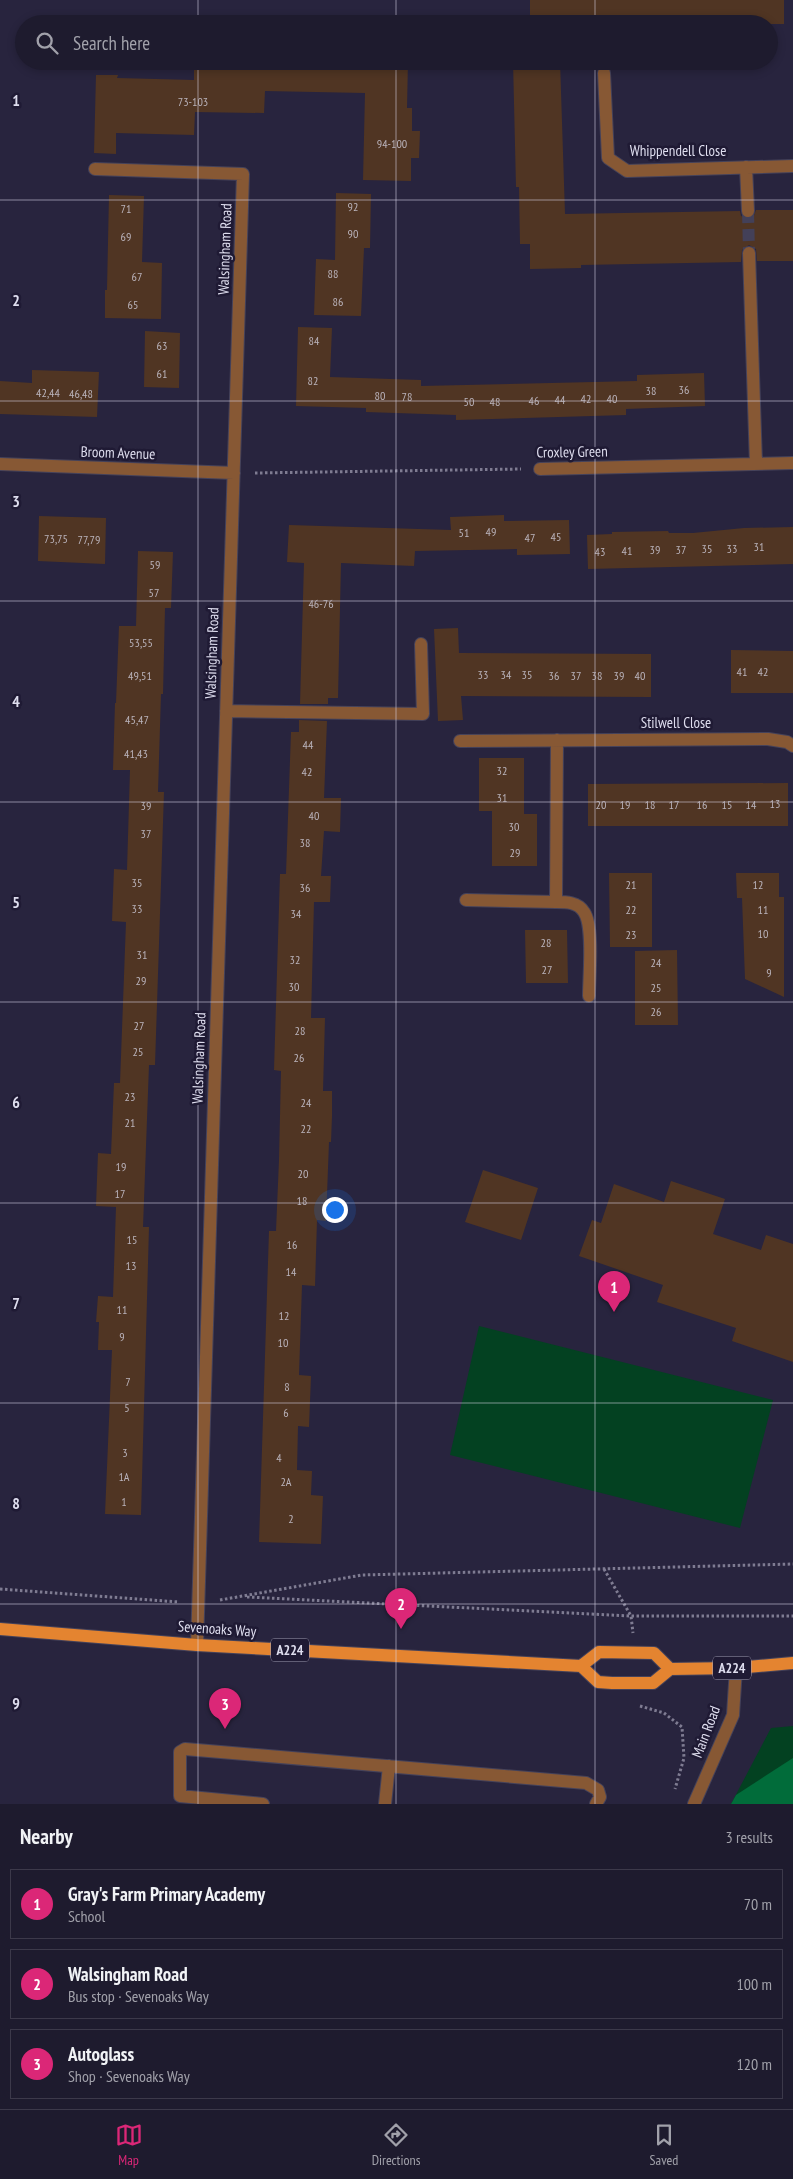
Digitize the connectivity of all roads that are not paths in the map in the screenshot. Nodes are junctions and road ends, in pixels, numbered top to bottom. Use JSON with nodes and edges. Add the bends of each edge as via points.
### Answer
{"nodes":[{"id":1,"x":604,"y":73,"type":"dead end"},
{"id":2,"x":793,"y":166,"type":"edge"},
{"id":3,"x":746,"y":167,"type":"junction"},
{"id":4,"x":95,"y":169,"type":"dead end"},
{"id":5,"x":748,"y":211,"type":"tunnel mouth"},
{"id":6,"x":749,"y":253,"type":"tunnel mouth"},
{"id":7,"x":793,"y":463,"type":"edge"},
{"id":8,"x":0,"y":464,"type":"edge"},
{"id":9,"x":756,"y":464,"type":"junction"},
{"id":10,"x":540,"y":469,"type":"road end"},
{"id":11,"x":234,"y":473,"type":"junction"},
{"id":12,"x":421,"y":644,"type":"dead end"},
{"id":13,"x":226,"y":710,"type":"junction"},
{"id":14,"x":557,"y":740,"type":"junction"},
{"id":15,"x":460,"y":741,"type":"dead end"},
{"id":16,"x":793,"y":746,"type":"edge"},
{"id":17,"x":466,"y":900,"type":"dead end"},
{"id":18,"x":556,"y":902,"type":"junction"},
{"id":19,"x":588,"y":996,"type":"dead end"},
{"id":20,"x":0,"y":1629,"type":"edge"},
{"id":21,"x":197,"y":1645,"type":"junction"},
{"id":22,"x":793,"y":1663,"type":"edge"},
{"id":23,"x":581,"y":1666,"type":"junction"},
{"id":24,"x":736,"y":1668,"type":"junction"},
{"id":25,"x":670,"y":1669,"type":"junction"},
{"id":26,"x":388,"y":1766,"type":"junction"},
{"id":27,"x":263,"y":1804,"type":"edge"},
{"id":28,"x":386,"y":1804,"type":"edge"},
{"id":29,"x":596,"y":1804,"type":"edge"},
{"id":30,"x":694,"y":1804,"type":"edge"}],
"edges":[{"from":1,"to":3,"type":"street","name":"Whippendell Close","via":[[608,158],[627,171]]},
{"from":2,"to":3,"type":"street","name":"Whippendell Close"},
{"from":3,"to":5,"type":"street","name":"Whippendell Close"},
{"from":4,"to":11,"type":"street","name":"Walsingham Road","via":[[243,174]]},
{"from":6,"to":9,"type":"street"},
{"from":7,"to":9,"type":"street","name":"Croxley Green"},
{"from":8,"to":11,"type":"street","name":"Broom Avenue"},
{"from":9,"to":10,"type":"street","name":"Croxley Green"},
{"from":11,"to":13,"type":"street","name":"Walsingham Road"},
{"from":12,"to":13,"type":"street","via":[[423,714]]},
{"from":13,"to":21,"type":"street","name":"Walsingham Road"},
{"from":14,"to":15,"type":"street","name":"Stilwell Close"},
{"from":14,"to":16,"type":"street","name":"Stilwell Close","via":[[768,739]]},
{"from":14,"to":18,"type":"street"},
{"from":17,"to":18,"type":"street"},
{"from":18,"to":19,"type":"street","via":[[571,902],[583,910],[589,924]]},
{"from":20,"to":21,"type":"main road","name":"Sevenoaks Way","number":"A224"},
{"from":21,"to":23,"type":"main road","name":"Sevenoaks Way","number":"A224"},
{"from":22,"to":24,"type":"main road","number":"A224"},
{"from":23,"to":25,"type":"main road","via":[[598,1682],[612,1683],[653,1682]]},
{"from":23,"to":25,"type":"main road","via":[[599,1652],[633,1652],[654,1653]]},
{"from":24,"to":25,"type":"main road","number":"A224"},
{"from":24,"to":30,"type":"street","name":"Main Road","via":[[733,1715]]},
{"from":26,"to":27,"type":"street","via":[[185,1749],[180,1752],[180,1796]]},
{"from":26,"to":28,"type":"street"},
{"from":26,"to":29,"type":"street","via":[[586,1783],[598,1790],[600,1797]]}]}
